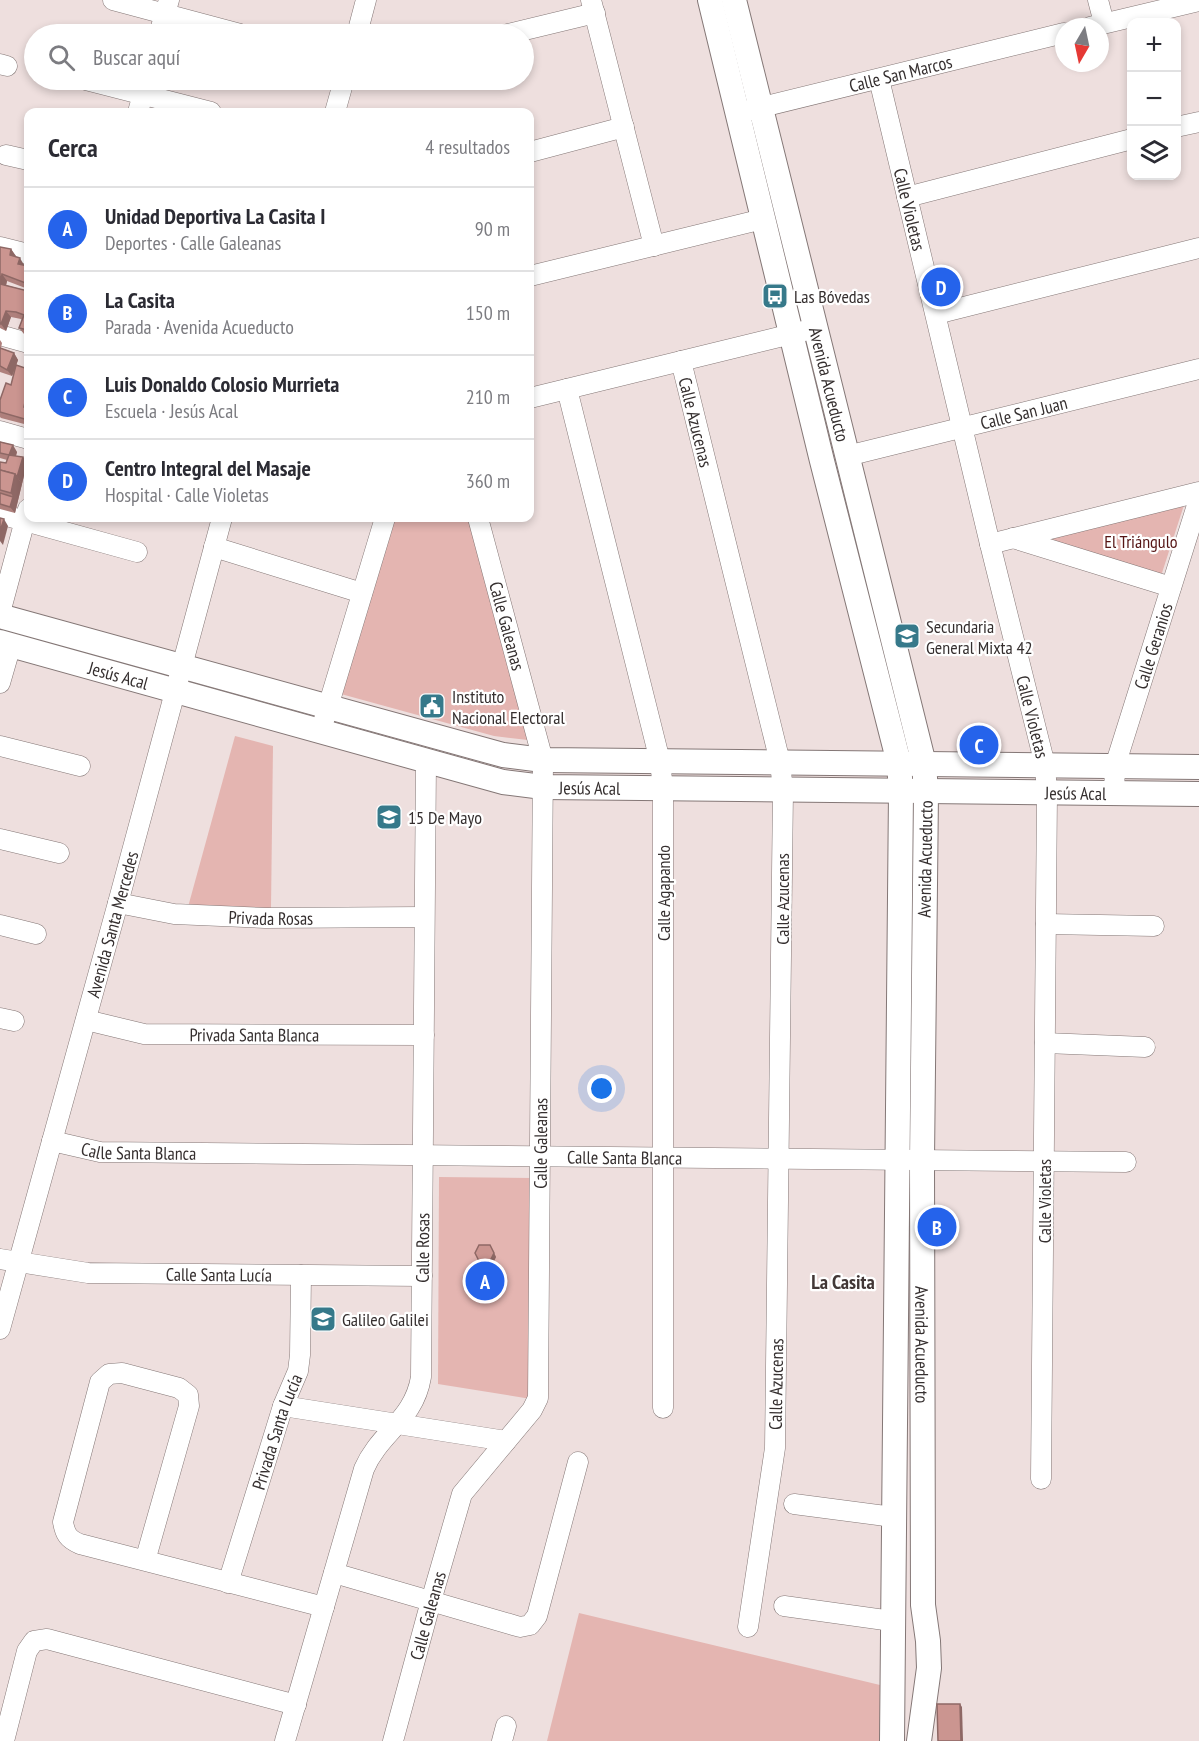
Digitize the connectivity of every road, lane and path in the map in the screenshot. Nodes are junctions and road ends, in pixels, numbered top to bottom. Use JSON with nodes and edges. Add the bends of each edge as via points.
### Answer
{"nodes":[{"id":1,"x":113,"y":0,"type":"edge"},
{"id":2,"x":366,"y":0,"type":"edge"},
{"id":3,"x":710,"y":0,"type":"edge"},
{"id":4,"x":734,"y":0,"type":"edge"},
{"id":5,"x":1098,"y":0,"type":"edge"},
{"id":6,"x":1199,"y":1,"type":"edge"},
{"id":7,"x":593,"y":6,"type":"edge"},
{"id":8,"x":167,"y":7,"type":"edge"},
{"id":9,"x":1097,"y":18,"type":"edge"},
{"id":10,"x":1109,"y":22,"type":"edge"},
{"id":11,"x":162,"y":24,"type":"edge"},
{"id":12,"x":213,"y":24,"type":"edge"},
{"id":13,"x":360,"y":24,"type":"edge"},
{"id":14,"x":534,"y":25,"type":"edge"},
{"id":15,"x":1055,"y":35,"type":"edge"},
{"id":16,"x":879,"y":79,"type":"junction"},
{"id":17,"x":124,"y":90,"type":"edge"},
{"id":18,"x":341,"y":90,"type":"edge"},
{"id":19,"x":143,"y":95,"type":"edge"},
{"id":20,"x":195,"y":108,"type":"edge"},
{"id":21,"x":336,"y":108,"type":"edge"},
{"id":22,"x":761,"y":108,"type":"junction"},
{"id":23,"x":737,"y":114,"type":"junction"},
{"id":24,"x":1199,"y":122,"type":"edge"},
{"id":25,"x":1181,"y":126,"type":"edge"},
{"id":26,"x":624,"y":127,"type":"junction"},
{"id":27,"x":1127,"y":140,"type":"edge"},
{"id":28,"x":534,"y":151,"type":"edge"},
{"id":29,"x":6,"y":155,"type":"dead end"},
{"id":30,"x":24,"y":159,"type":"edge"},
{"id":31,"x":908,"y":197,"type":"junction"},
{"id":32,"x":763,"y":219,"type":"junction"},
{"id":33,"x":654,"y":246,"type":"junction"},
{"id":34,"x":0,"y":247,"type":"edge"},
{"id":35,"x":1199,"y":248,"type":"edge"},
{"id":36,"x":24,"y":253,"type":"edge"},
{"id":37,"x":534,"y":275,"type":"edge"},
{"id":38,"x":936,"y":314,"type":"junction"},
{"id":39,"x":816,"y":328,"type":"junction"},
{"id":40,"x":0,"y":334,"type":"edge"},
{"id":41,"x":791,"y":334,"type":"junction"},
{"id":42,"x":24,"y":341,"type":"edge"},
{"id":43,"x":681,"y":361,"type":"junction"},
{"id":44,"x":1199,"y":369,"type":"edge"},
{"id":45,"x":567,"y":389,"type":"junction"},
{"id":46,"x":534,"y":397,"type":"edge"},
{"id":47,"x":962,"y":427,"type":"junction"},
{"id":48,"x":0,"y":431,"type":"edge"},
{"id":49,"x":24,"y":438,"type":"edge"},
{"id":50,"x":847,"y":456,"type":"junction"},
{"id":51,"x":1199,"y":492,"type":"edge"},
{"id":52,"x":1199,"y":499,"type":"edge"},
{"id":53,"x":0,"y":514,"type":"edge"},
{"id":54,"x":24,"y":515,"type":"edge"},
{"id":55,"x":25,"y":522,"type":"edge"},
{"id":56,"x":48,"y":522,"type":"edge"},
{"id":57,"x":221,"y":522,"type":"edge"},
{"id":58,"x":384,"y":522,"type":"edge"},
{"id":59,"x":479,"y":522,"type":"edge"},
{"id":60,"x":1012,"y":538,"type":"junction"},
{"id":61,"x":990,"y":544,"type":"junction"},
{"id":62,"x":214,"y":547,"type":"junction"},
{"id":63,"x":137,"y":552,"type":"dead end"},
{"id":64,"x":1171,"y":587,"type":"junction"},
{"id":65,"x":362,"y":593,"type":"junction"},
{"id":66,"x":0,"y":614,"type":"edge"},
{"id":67,"x":5,"y":643,"type":"edge"},
{"id":68,"x":182,"y":667,"type":"junction"},
{"id":69,"x":0,"y":683,"type":"edge"},
{"id":70,"x":175,"y":691,"type":"junction"},
{"id":71,"x":328,"y":707,"type":"junction"},
{"id":72,"x":320,"y":731,"type":"junction"},
{"id":73,"x":0,"y":746,"type":"edge"},
{"id":74,"x":543,"y":760,"type":"junction"},
{"id":75,"x":426,"y":761,"type":"junction"},
{"id":76,"x":660,"y":761,"type":"junction"},
{"id":77,"x":780,"y":762,"type":"junction"},
{"id":78,"x":899,"y":763,"type":"junction"},
{"id":79,"x":924,"y":764,"type":"junction"},
{"id":80,"x":1045,"y":765,"type":"junction"},
{"id":81,"x":80,"y":766,"type":"dead end"},
{"id":82,"x":1115,"y":766,"type":"junction"},
{"id":83,"x":1199,"y":767,"type":"edge"},
{"id":84,"x":543,"y":787,"type":"junction"},
{"id":85,"x":663,"y":789,"type":"junction"},
{"id":86,"x":783,"y":791,"type":"junction"},
{"id":87,"x":901,"y":792,"type":"junction"},
{"id":88,"x":926,"y":792,"type":"junction"},
{"id":89,"x":1047,"y":793,"type":"junction"},
{"id":90,"x":1114,"y":794,"type":"junction"},
{"id":91,"x":1199,"y":794,"type":"edge"},
{"id":92,"x":0,"y":839,"type":"edge"},
{"id":93,"x":59,"y":853,"type":"dead end"},
{"id":94,"x":118,"y":903,"type":"junction"},
{"id":95,"x":424,"y":916,"type":"junction"},
{"id":96,"x":1046,"y":924,"type":"junction"},
{"id":97,"x":0,"y":925,"type":"edge"},
{"id":98,"x":1154,"y":926,"type":"dead end"},
{"id":99,"x":36,"y":934,"type":"dead end"},
{"id":100,"x":86,"y":1020,"type":"junction"},
{"id":101,"x":424,"y":1035,"type":"junction"},
{"id":102,"x":1045,"y":1043,"type":"junction"},
{"id":103,"x":1144,"y":1047,"type":"dead end"},
{"id":104,"x":52,"y":1141,"type":"junction"},
{"id":105,"x":423,"y":1155,"type":"junction"},
{"id":106,"x":540,"y":1156,"type":"junction"},
{"id":107,"x":664,"y":1158,"type":"junction"},
{"id":108,"x":780,"y":1159,"type":"junction"},
{"id":109,"x":897,"y":1160,"type":"junction"},
{"id":110,"x":922,"y":1160,"type":"junction"},
{"id":111,"x":1044,"y":1161,"type":"junction"},
{"id":112,"x":1126,"y":1162,"type":"dead end"},
{"id":113,"x":9,"y":1260,"type":"edge"},
{"id":114,"x":301,"y":1275,"type":"junction"},
{"id":115,"x":422,"y":1276,"type":"junction"},
{"id":116,"x":0,"y":1329,"type":"edge"},
{"id":117,"x":283,"y":1406,"type":"junction"},
{"id":118,"x":663,"y":1408,"type":"dead end"},
{"id":119,"x":397,"y":1424,"type":"junction"},
{"id":120,"x":506,"y":1441,"type":"junction"},
{"id":121,"x":578,"y":1462,"type":"dead end"},
{"id":122,"x":1041,"y":1479,"type":"dead end"},
{"id":123,"x":794,"y":1504,"type":"dead end"},
{"id":124,"x":893,"y":1516,"type":"junction"},
{"id":125,"x":145,"y":1561,"type":"junction"},
{"id":126,"x":334,"y":1573,"type":"junction"},
{"id":127,"x":228,"y":1583,"type":"junction"},
{"id":128,"x":430,"y":1601,"type":"junction"},
{"id":129,"x":784,"y":1606,"type":"dead end"},
{"id":130,"x":324,"y":1607,"type":"junction"},
{"id":131,"x":892,"y":1620,"type":"junction"},
{"id":132,"x":748,"y":1628,"type":"dead end"},
{"id":133,"x":296,"y":1705,"type":"junction"},
{"id":134,"x":8,"y":1740,"type":"edge"},
{"id":135,"x":285,"y":1741,"type":"edge"},
{"id":136,"x":393,"y":1741,"type":"edge"},
{"id":137,"x":892,"y":1741,"type":"edge"},
{"id":138,"x":919,"y":1741,"type":"edge"}],
"edges":[{"from":1,"to":8,"type":"street"},
{"from":2,"to":13,"type":"street"},
{"from":3,"to":23,"type":"street","name":"Avenida Acueducto"},
{"from":4,"to":22,"type":"street","name":"Avenida Acueducto"},
{"from":5,"to":9,"type":"street"},
{"from":6,"to":10,"type":"street"},
{"from":7,"to":14,"type":"street"},
{"from":7,"to":26,"type":"street"},
{"from":8,"to":11,"type":"street"},
{"from":8,"to":12,"type":"street"},
{"from":15,"to":16,"type":"street","name":"Calle San Marcos"},
{"from":16,"to":22,"type":"street","name":"Calle San Marcos"},
{"from":16,"to":31,"type":"street","name":"Calle Violetas"},
{"from":17,"to":19,"type":"street"},
{"from":18,"to":21,"type":"street"},
{"from":19,"to":20,"type":"street"},
{"from":22,"to":23,"type":"street","name":"Calle San Marcos"},
{"from":22,"to":39,"type":"street","name":"Avenida Acueducto"},
{"from":23,"to":32,"type":"street","name":"Avenida Acueducto"},
{"from":24,"to":25,"type":"street"},
{"from":26,"to":28,"type":"street"},
{"from":26,"to":33,"type":"street"},
{"from":27,"to":31,"type":"street"},
{"from":29,"to":30,"type":"street"},
{"from":31,"to":38,"type":"street","name":"Calle Violetas"},
{"from":32,"to":33,"type":"street"},
{"from":32,"to":41,"type":"street","name":"Avenida Acueducto"},
{"from":33,"to":37,"type":"street"},
{"from":34,"to":36,"type":"street"},
{"from":35,"to":38,"type":"street"},
{"from":38,"to":47,"type":"street","name":"Calle Violetas"},
{"from":39,"to":41,"type":"street"},
{"from":39,"to":50,"type":"street","name":"Avenida Acueducto"},
{"from":40,"to":42,"type":"street"},
{"from":41,"to":43,"type":"street"},
{"from":41,"to":78,"type":"street","name":"Avenida Acueducto"},
{"from":43,"to":45,"type":"street"},
{"from":43,"to":77,"type":"street","name":"Calle Azucenas"},
{"from":44,"to":47,"type":"street","name":"Calle San Juan"},
{"from":45,"to":46,"type":"street"},
{"from":45,"to":76,"type":"street","name":"Calle Agapando"},
{"from":47,"to":50,"type":"street","name":"Calle San Juan"},
{"from":47,"to":61,"type":"street","name":"Calle Violetas"},
{"from":48,"to":49,"type":"street"},
{"from":50,"to":79,"type":"street","name":"Avenida Acueducto"},
{"from":51,"to":60,"type":"street"},
{"from":52,"to":64,"type":"street","name":"Calle Geranios"},
{"from":53,"to":54,"type":"street"},
{"from":55,"to":66,"type":"street"},
{"from":56,"to":63,"type":"street"},
{"from":57,"to":62,"type":"street","name":"Avenida Santa Mercedes"},
{"from":58,"to":65,"type":"street"},
{"from":59,"to":74,"type":"street","name":"Calle Galeanas"},
{"from":60,"to":61,"type":"street"},
{"from":60,"to":64,"type":"street"},
{"from":61,"to":80,"type":"street","name":"Calle Violetas"},
{"from":62,"to":65,"type":"street"},
{"from":62,"to":68,"type":"street","name":"Avenida Santa Mercedes"},
{"from":64,"to":82,"type":"street","name":"Calle Geranios"},
{"from":65,"to":71,"type":"street"},
{"from":66,"to":68,"type":"street","name":"Jesús Acal"},
{"from":67,"to":69,"type":"street"},
{"from":67,"to":70,"type":"street","name":"Jesús Acal"},
{"from":68,"to":70,"type":"street","name":"Avenida Santa Mercedes"},
{"from":68,"to":71,"type":"street","name":"Jesús Acal"},
{"from":70,"to":72,"type":"street","name":"Jesús Acal"},
{"from":70,"to":94,"type":"street","name":"Avenida Santa Mercedes"},
{"from":71,"to":72,"type":"street"},
{"from":71,"to":74,"type":"street","name":"Jesús Acal","via":[[503,755]]},
{"from":72,"to":75,"type":"street","name":"Jesús Acal"},
{"from":73,"to":81,"type":"street"},
{"from":74,"to":76,"type":"street","name":"Jesús Acal"},
{"from":74,"to":84,"type":"street","name":"Calle Galeanas"},
{"from":75,"to":84,"type":"street","name":"Jesús Acal","via":[[503,782]]},
{"from":75,"to":95,"type":"street","name":"Calle Rosas"},
{"from":76,"to":77,"type":"street","name":"Jesús Acal"},
{"from":76,"to":85,"type":"street","name":"Calle Agapando"},
{"from":77,"to":78,"type":"street","name":"Jesús Acal"},
{"from":77,"to":86,"type":"street","name":"Calle Azucenas"},
{"from":78,"to":79,"type":"street","name":"Jesús Acal"},
{"from":78,"to":87,"type":"street","name":"Avenida Acueducto"},
{"from":79,"to":80,"type":"street","name":"Jesús Acal"},
{"from":79,"to":88,"type":"street","name":"Avenida Acueducto"},
{"from":80,"to":82,"type":"street","name":"Jesús Acal"},
{"from":80,"to":89,"type":"street","name":"Calle Violetas"},
{"from":82,"to":83,"type":"street","name":"Jesús Acal"},
{"from":82,"to":90,"type":"street","name":"Calle Geranios"},
{"from":84,"to":85,"type":"street","name":"Jesús Acal"},
{"from":84,"to":106,"type":"street","name":"Calle Galeanas"},
{"from":85,"to":86,"type":"street","name":"Jesús Acal"},
{"from":85,"to":107,"type":"street","name":"Calle Agapando"},
{"from":86,"to":87,"type":"street","name":"Jesús Acal"},
{"from":86,"to":108,"type":"street","name":"Calle Azucenas"},
{"from":87,"to":88,"type":"street","name":"Jesús Acal"},
{"from":87,"to":109,"type":"street","name":"Avenida Acueducto"},
{"from":88,"to":89,"type":"street","name":"Jesús Acal"},
{"from":88,"to":110,"type":"street","name":"Avenida Acueducto"},
{"from":89,"to":90,"type":"street","name":"Jesús Acal"},
{"from":89,"to":96,"type":"street","name":"Calle Violetas"},
{"from":90,"to":91,"type":"street","name":"Jesús Acal"},
{"from":92,"to":93,"type":"street"},
{"from":94,"to":95,"type":"street","name":"Privada Rosas","via":[[174,914],[265,918]]},
{"from":94,"to":100,"type":"street","name":"Avenida Santa Mercedes"},
{"from":95,"to":101,"type":"street","name":"Calle Rosas"},
{"from":96,"to":98,"type":"street"},
{"from":96,"to":102,"type":"street","name":"Calle Violetas"},
{"from":97,"to":99,"type":"street"},
{"from":100,"to":101,"type":"street","name":"Privada Santa Blanca","via":[[144,1034]]},
{"from":100,"to":104,"type":"street","name":"Avenida Santa Mercedes"},
{"from":101,"to":105,"type":"street","name":"Calle Rosas"},
{"from":102,"to":103,"type":"street"},
{"from":102,"to":111,"type":"street","name":"Calle Violetas"},
{"from":104,"to":105,"type":"street","name":"Calle Santa Blanca","via":[[100,1152]]},
{"from":104,"to":113,"type":"street","name":"Avenida Santa Mercedes"},
{"from":105,"to":106,"type":"street","name":"Calle Santa Blanca"},
{"from":105,"to":115,"type":"street","name":"Calle Rosas"},
{"from":106,"to":107,"type":"street","name":"Calle Santa Blanca"},
{"from":106,"to":120,"type":"street","name":"Calle Galeanas","via":[[538,1398]]},
{"from":107,"to":108,"type":"street","name":"Calle Santa Blanca"},
{"from":107,"to":118,"type":"street","name":"Calle Agapando"},
{"from":108,"to":109,"type":"street","name":"Calle Santa Blanca"},
{"from":108,"to":132,"type":"street","name":"Calle Azucenas","via":[[776,1448]]},
{"from":109,"to":110,"type":"street","name":"Calle Santa Blanca"},
{"from":109,"to":124,"type":"street","name":"Avenida Acueducto"},
{"from":110,"to":111,"type":"street","name":"Calle Santa Blanca"},
{"from":110,"to":138,"type":"street","name":"Avenida Acueducto","via":[[923,1605],[929,1668]]},
{"from":111,"to":112,"type":"street","name":"Calle Santa Blanca"},
{"from":111,"to":122,"type":"street","name":"Calle Violetas"},
{"from":113,"to":114,"type":"street","name":"Calle Santa Lucía","via":[[88,1273]]},
{"from":113,"to":116,"type":"street","name":"Avenida Santa Mercedes"},
{"from":114,"to":115,"type":"street","name":"Calle Santa Lucía"},
{"from":114,"to":117,"type":"street","name":"Privada Santa Lucía","via":[[298,1371]]},
{"from":115,"to":119,"type":"street","name":"Calle Rosas","via":[[419,1388]]},
{"from":117,"to":119,"type":"street"},
{"from":117,"to":127,"type":"street","name":"Privada Santa Lucía"},
{"from":119,"to":120,"type":"street"},
{"from":119,"to":126,"type":"street","name":"Calle Rosas","via":[[367,1462]]},
{"from":120,"to":128,"type":"street","name":"Calle Galeanas","via":[[462,1494]]},
{"from":121,"to":128,"type":"street","via":[[537,1616],[530,1625],[520,1627]]},
{"from":123,"to":124,"type":"street"},
{"from":124,"to":131,"type":"street","name":"Avenida Acueducto"},
{"from":125,"to":125,"type":"street","via":[[189,1406],[188,1395],[168,1385],[122,1373],[109,1374],[100,1382],[63,1522],[64,1532],[80,1544]]},
{"from":125,"to":127,"type":"street"},
{"from":126,"to":128,"type":"street"},
{"from":126,"to":130,"type":"street","name":"Calle Rosas"},
{"from":127,"to":130,"type":"street"},
{"from":128,"to":136,"type":"street","name":"Calle Galeanas"},
{"from":129,"to":131,"type":"street"},
{"from":130,"to":133,"type":"street","name":"Calle Rosas"},
{"from":131,"to":137,"type":"street","name":"Avenida Acueducto"},
{"from":133,"to":134,"type":"street","via":[[47,1639],[34,1641],[27,1651]]},
{"from":133,"to":135,"type":"street","name":"Calle Rosas"}]}
